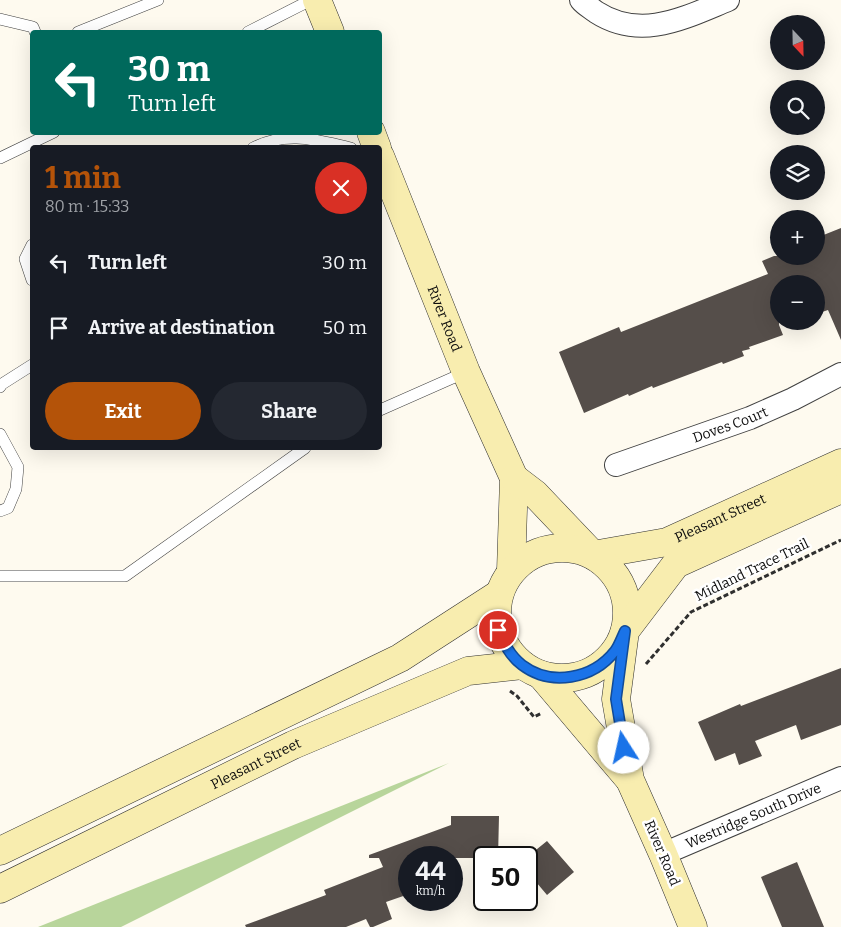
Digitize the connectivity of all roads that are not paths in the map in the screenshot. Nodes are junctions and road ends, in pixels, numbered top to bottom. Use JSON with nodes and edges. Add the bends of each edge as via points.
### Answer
{"nodes":[{"id":1,"x":158,"y":0,"type":"edge"},
{"id":2,"x":311,"y":0,"type":"edge"},
{"id":3,"x":317,"y":0,"type":"edge"},
{"id":4,"x":581,"y":0,"type":"edge"},
{"id":5,"x":728,"y":0,"type":"edge"},
{"id":6,"x":0,"y":19,"type":"edge"},
{"id":7,"x":34,"y":30,"type":"edge"},
{"id":8,"x":83,"y":30,"type":"edge"},
{"id":9,"x":252,"y":30,"type":"edge"},
{"id":10,"x":329,"y":30,"type":"edge"},
{"id":11,"x":48,"y":135,"type":"edge"},
{"id":12,"x":299,"y":135,"type":"edge"},
{"id":13,"x":307,"y":135,"type":"edge"},
{"id":14,"x":259,"y":145,"type":"edge"},
{"id":15,"x":341,"y":145,"type":"edge"},
{"id":16,"x":0,"y":158,"type":"edge"},
{"id":17,"x":382,"y":161,"type":"edge"},
{"id":18,"x":30,"y":248,"type":"edge"},
{"id":19,"x":30,"y":275,"type":"edge"},
{"id":20,"x":30,"y":366,"type":"edge"},
{"id":21,"x":466,"y":372,"type":"junction"},
{"id":22,"x":841,"y":374,"type":"edge"},
{"id":23,"x":0,"y":387,"type":"edge"},
{"id":24,"x":382,"y":409,"type":"edge"},
{"id":25,"x":0,"y":434,"type":"edge"},
{"id":26,"x":302,"y":450,"type":"edge"},
{"id":27,"x":841,"y":463,"type":"edge"},
{"id":28,"x":616,"y":465,"type":"dead end"},
{"id":29,"x":514,"y":478,"type":"junction"},
{"id":30,"x":841,"y":489,"type":"edge"},
{"id":31,"x":0,"y":511,"type":"edge"},
{"id":32,"x":593,"y":555,"type":"junction"},
{"id":33,"x":511,"y":571,"type":"junction"},
{"id":34,"x":0,"y":576,"type":"edge"},
{"id":35,"x":499,"y":594,"type":"junction"},
{"id":36,"x":625,"y":631,"type":"junction"},
{"id":37,"x":531,"y":670,"type":"junction"},
{"id":38,"x":841,"y":778,"type":"edge"},
{"id":39,"x":630,"y":780,"type":"junction"},
{"id":40,"x":0,"y":851,"type":"edge"},
{"id":41,"x":663,"y":854,"type":"junction"},
{"id":42,"x":0,"y":889,"type":"edge"},
{"id":43,"x":693,"y":927,"type":"edge"}],
"edges":[{"from":1,"to":8,"type":"lane"},
{"from":2,"to":9,"type":"lane"},
{"from":3,"to":10,"type":"main road"},
{"from":4,"to":5,"type":"street","via":[[609,20],[634,26],[660,26]]},
{"from":6,"to":7,"type":"lane"},
{"from":11,"to":16,"type":"lane"},
{"from":12,"to":14,"type":"lane"},
{"from":13,"to":15,"type":"lane"},
{"from":17,"to":21,"type":"main road","name":"River Road"},
{"from":18,"to":19,"type":"lane","via":[[24,259]]},
{"from":20,"to":23,"type":"lane"},
{"from":21,"to":24,"type":"lane"},
{"from":21,"to":29,"type":"main road","name":"River Road"},
{"from":22,"to":28,"type":"street","name":"Doves Court","via":[[750,418]]},
{"from":25,"to":31,"type":"lane","via":[[18,467],[16,489],[8,508]]},
{"from":26,"to":34,"type":"lane","via":[[125,576]]},
{"from":27,"to":32,"type":"main road","name":"Pleasant Street","via":[[667,542]]},
{"from":29,"to":32,"type":"main road","name":"River Road","via":[[534,494]]},
{"from":29,"to":33,"type":"main road","name":"River Road"},
{"from":30,"to":36,"type":"main road","name":"Pleasant Street","via":[[676,564]]},
{"from":32,"to":33,"type":"main road","via":[[572,548],[550,548],[529,556]]},
{"from":32,"to":36,"type":"main road","via":[[610,568],[623,587],[628,609]]},
{"from":33,"to":35,"type":"main road"},
{"from":35,"to":37,"type":"main road","via":[[496,609],[498,630],[507,650]]},
{"from":35,"to":40,"type":"main road","via":[[400,658]]},
{"from":36,"to":37,"type":"main road","via":[[616,650],[601,665],[582,675],[562,678]]},
{"from":36,"to":39,"type":"main road","name":"River Road","via":[[629,676],[616,699]]},
{"from":37,"to":39,"type":"main road","name":"River Road","via":[[565,704]]},
{"from":37,"to":42,"type":"main road","name":"Pleasant Street","via":[[468,672],[293,746]]},
{"from":38,"to":41,"type":"street","name":"Westridge South Drive"},
{"from":39,"to":41,"type":"main road","name":"River Road"},
{"from":41,"to":43,"type":"main road","name":"River Road"}]}
